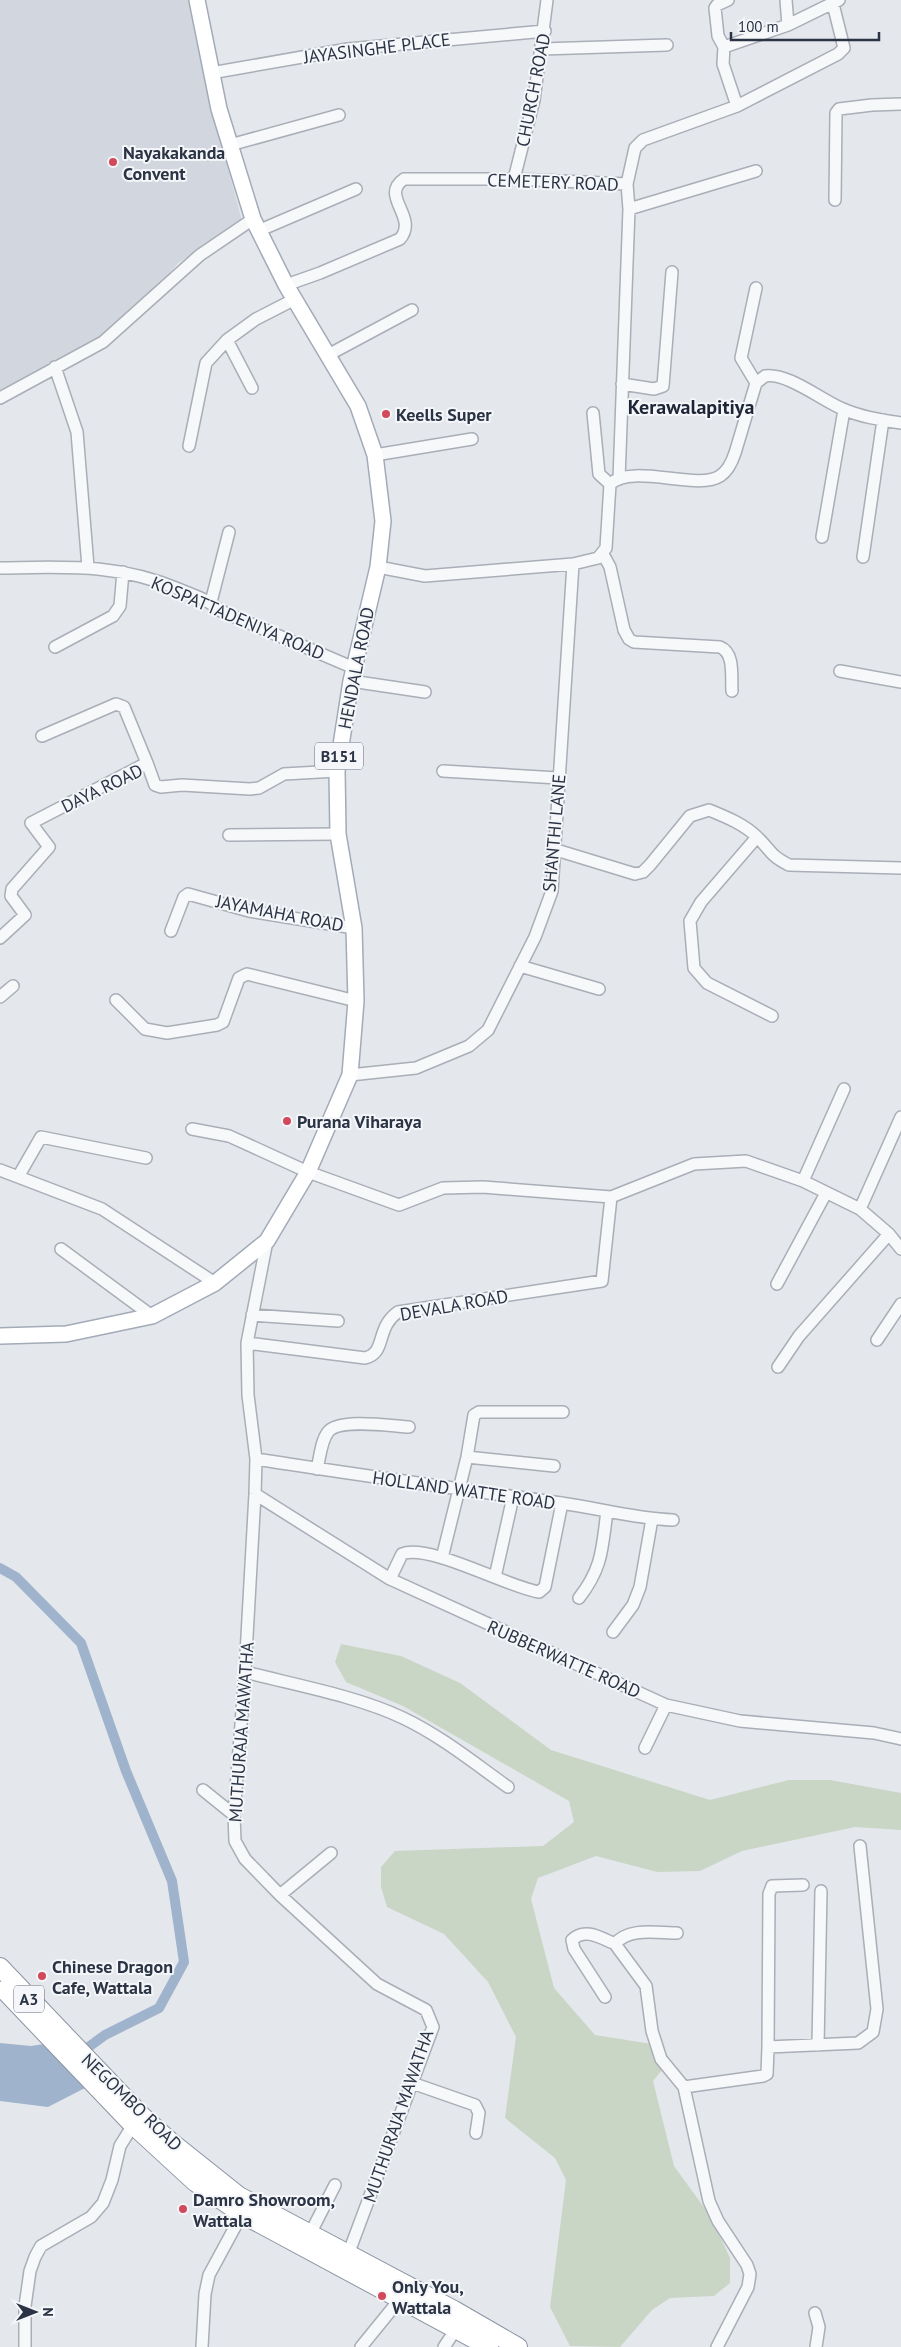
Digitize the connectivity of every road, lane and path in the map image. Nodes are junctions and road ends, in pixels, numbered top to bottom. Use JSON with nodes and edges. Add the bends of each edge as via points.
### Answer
{"nodes":[{"id":1,"x":196,"y":0,"type":"edge"},
{"id":2,"x":547,"y":0,"type":"edge"},
{"id":3,"x":728,"y":0,"type":"edge"},
{"id":4,"x":786,"y":0,"type":"edge"},
{"id":5,"x":836,"y":2,"type":"edge"},
{"id":6,"x":788,"y":25,"type":"junction"},
{"id":7,"x":545,"y":31,"type":"junction"},
{"id":8,"x":667,"y":45,"type":"dead end"},
{"id":9,"x":724,"y":47,"type":"junction"},
{"id":10,"x":542,"y":49,"type":"junction"},
{"id":11,"x":211,"y":73,"type":"junction"},
{"id":12,"x":901,"y":104,"type":"edge"},
{"id":13,"x":737,"y":106,"type":"junction"},
{"id":14,"x":339,"y":115,"type":"dead end"},
{"id":15,"x":230,"y":145,"type":"junction"},
{"id":16,"x":756,"y":170,"type":"dead end"},
{"id":17,"x":514,"y":179,"type":"junction"},
{"id":18,"x":627,"y":184,"type":"junction"},
{"id":19,"x":356,"y":189,"type":"dead end"},
{"id":20,"x":835,"y":200,"type":"dead end"},
{"id":21,"x":629,"y":209,"type":"junction"},
{"id":22,"x":256,"y":225,"type":"junction"},
{"id":23,"x":672,"y":272,"type":"dead end"},
{"id":24,"x":286,"y":285,"type":"junction"},
{"id":25,"x":756,"y":288,"type":"dead end"},
{"id":26,"x":295,"y":299,"type":"junction"},
{"id":27,"x":412,"y":310,"type":"dead end"},
{"id":28,"x":227,"y":340,"type":"junction"},
{"id":29,"x":328,"y":355,"type":"junction"},
{"id":30,"x":55,"y":367,"type":"junction"},
{"id":31,"x":756,"y":383,"type":"junction"},
{"id":32,"x":622,"y":384,"type":"junction"},
{"id":33,"x":252,"y":388,"type":"dead end"},
{"id":34,"x":0,"y":398,"type":"edge"},
{"id":35,"x":844,"y":410,"type":"junction"},
{"id":36,"x":593,"y":413,"type":"dead end"},
{"id":37,"x":883,"y":420,"type":"junction"},
{"id":38,"x":901,"y":423,"type":"edge"},
{"id":39,"x":472,"y":439,"type":"dead end"},
{"id":40,"x":189,"y":446,"type":"dead end"},
{"id":41,"x":375,"y":455,"type":"junction"},
{"id":42,"x":614,"y":482,"type":"junction"},
{"id":43,"x":229,"y":532,"type":"dead end"},
{"id":44,"x":822,"y":537,"type":"dead end"},
{"id":45,"x":603,"y":554,"type":"junction"},
{"id":46,"x":863,"y":557,"type":"dead end"},
{"id":47,"x":573,"y":564,"type":"junction"},
{"id":48,"x":88,"y":566,"type":"junction"},
{"id":49,"x":378,"y":567,"type":"junction"},
{"id":50,"x":0,"y":568,"type":"edge"},
{"id":51,"x":123,"y":572,"type":"junction"},
{"id":52,"x":211,"y":602,"type":"junction"},
{"id":53,"x":55,"y":647,"type":"dead end"},
{"id":54,"x":840,"y":671,"type":"dead end"},
{"id":55,"x":353,"y":675,"type":"junction"},
{"id":56,"x":901,"y":682,"type":"edge"},
{"id":57,"x":732,"y":691,"type":"dead end"},
{"id":58,"x":425,"y":692,"type":"dead end"},
{"id":59,"x":42,"y":736,"type":"dead end"},
{"id":60,"x":147,"y":763,"type":"junction"},
{"id":61,"x":336,"y":771,"type":"junction"},
{"id":62,"x":443,"y":771,"type":"dead end"},
{"id":63,"x":558,"y":778,"type":"junction"},
{"id":64,"x":338,"y":834,"type":"junction"},
{"id":65,"x":229,"y":835,"type":"dead end"},
{"id":66,"x":757,"y":837,"type":"junction"},
{"id":67,"x":553,"y":849,"type":"junction"},
{"id":68,"x":901,"y":868,"type":"edge"},
{"id":69,"x":354,"y":928,"type":"junction"},
{"id":70,"x":170,"y":931,"type":"dead end"},
{"id":71,"x":0,"y":938,"type":"edge"},
{"id":72,"x":520,"y":966,"type":"junction"},
{"id":73,"x":13,"y":986,"type":"dead end"},
{"id":74,"x":599,"y":989,"type":"dead end"},
{"id":75,"x":0,"y":997,"type":"edge"},
{"id":76,"x":116,"y":1000,"type":"dead end"},
{"id":77,"x":356,"y":1001,"type":"junction"},
{"id":78,"x":772,"y":1016,"type":"dead end"},
{"id":79,"x":350,"y":1075,"type":"junction"},
{"id":80,"x":844,"y":1089,"type":"dead end"},
{"id":81,"x":901,"y":1117,"type":"edge"},
{"id":82,"x":192,"y":1129,"type":"dead end"},
{"id":83,"x":146,"y":1158,"type":"dead end"},
{"id":84,"x":0,"y":1170,"type":"edge"},
{"id":85,"x":308,"y":1172,"type":"junction"},
{"id":86,"x":18,"y":1177,"type":"junction"},
{"id":87,"x":804,"y":1181,"type":"junction"},
{"id":88,"x":826,"y":1192,"type":"junction"},
{"id":89,"x":611,"y":1197,"type":"junction"},
{"id":90,"x":860,"y":1209,"type":"junction"},
{"id":91,"x":889,"y":1234,"type":"junction"},
{"id":92,"x":267,"y":1241,"type":"junction"},
{"id":93,"x":901,"y":1248,"type":"edge"},
{"id":94,"x":61,"y":1249,"type":"dead end"},
{"id":95,"x":215,"y":1283,"type":"junction"},
{"id":96,"x":777,"y":1284,"type":"dead end"},
{"id":97,"x":901,"y":1304,"type":"edge"},
{"id":98,"x":252,"y":1315,"type":"junction"},
{"id":99,"x":152,"y":1316,"type":"junction"},
{"id":100,"x":338,"y":1321,"type":"dead end"},
{"id":101,"x":0,"y":1336,"type":"edge"},
{"id":102,"x":876,"y":1340,"type":"dead end"},
{"id":103,"x":247,"y":1343,"type":"junction"},
{"id":104,"x":778,"y":1368,"type":"dead end"},
{"id":105,"x":563,"y":1412,"type":"dead end"},
{"id":106,"x":409,"y":1427,"type":"dead end"},
{"id":107,"x":467,"y":1457,"type":"junction"},
{"id":108,"x":256,"y":1459,"type":"junction"},
{"id":109,"x":554,"y":1466,"type":"dead end"},
{"id":110,"x":317,"y":1469,"type":"junction"},
{"id":111,"x":458,"y":1490,"type":"junction"},
{"id":112,"x":255,"y":1494,"type":"junction"},
{"id":113,"x":512,"y":1497,"type":"junction"},
{"id":114,"x":562,"y":1503,"type":"junction"},
{"id":115,"x":607,"y":1511,"type":"junction"},
{"id":116,"x":652,"y":1519,"type":"junction"},
{"id":117,"x":673,"y":1520,"type":"dead end"},
{"id":118,"x":442,"y":1558,"type":"junction"},
{"id":119,"x":495,"y":1577,"type":"junction"},
{"id":120,"x":390,"y":1580,"type":"junction"},
{"id":121,"x":579,"y":1598,"type":"dead end"},
{"id":122,"x":613,"y":1632,"type":"dead end"},
{"id":123,"x":245,"y":1672,"type":"junction"},
{"id":124,"x":666,"y":1705,"type":"junction"},
{"id":125,"x":901,"y":1739,"type":"edge"},
{"id":126,"x":645,"y":1748,"type":"dead end"},
{"id":127,"x":508,"y":1787,"type":"dead end"},
{"id":128,"x":203,"y":1790,"type":"dead end"},
{"id":129,"x":234,"y":1814,"type":"junction"},
{"id":130,"x":860,"y":1846,"type":"dead end"},
{"id":131,"x":331,"y":1852,"type":"dead end"},
{"id":132,"x":803,"y":1885,"type":"dead end"},
{"id":133,"x":821,"y":1891,"type":"dead end"},
{"id":134,"x":280,"y":1895,"type":"junction"},
{"id":135,"x":676,"y":1932,"type":"dead end"},
{"id":136,"x":615,"y":1944,"type":"junction"},
{"id":137,"x":0,"y":1967,"type":"edge"},
{"id":138,"x":0,"y":1985,"type":"edge"},
{"id":139,"x":605,"y":1997,"type":"dead end"},
{"id":140,"x":55,"y":2035,"type":"junction"},
{"id":141,"x":818,"y":2045,"type":"junction"},
{"id":142,"x":768,"y":2047,"type":"junction"},
{"id":143,"x":412,"y":2083,"type":"junction"},
{"id":144,"x":106,"y":2088,"type":"junction"},
{"id":145,"x":684,"y":2088,"type":"junction"},
{"id":146,"x":133,"y":2125,"type":"junction"},
{"id":147,"x":476,"y":2133,"type":"dead end"},
{"id":148,"x":335,"y":2185,"type":"dead end"},
{"id":149,"x":242,"y":2214,"type":"junction"},
{"id":150,"x":310,"y":2234,"type":"junction"},
{"id":151,"x":345,"y":2262,"type":"junction"},
{"id":152,"x":400,"y":2299,"type":"junction"},
{"id":153,"x":815,"y":2313,"type":"dead end"},
{"id":154,"x":456,"y":2329,"type":"junction"},
{"id":155,"x":481,"y":2345,"type":"edge"},
{"id":156,"x":25,"y":2347,"type":"edge"},
{"id":157,"x":202,"y":2347,"type":"edge"},
{"id":158,"x":361,"y":2347,"type":"edge"},
{"id":159,"x":444,"y":2347,"type":"edge"},
{"id":160,"x":518,"y":2347,"type":"edge"},
{"id":161,"x":717,"y":2347,"type":"edge"},
{"id":162,"x":816,"y":2347,"type":"edge"}],
"edges":[{"from":1,"to":11,"type":"main road","name":"HENDALA ROAD","number":"B151"},
{"from":2,"to":7,"type":"street","name":"CHURCH ROAD"},
{"from":3,"to":9,"type":"street","via":[[715,8],[718,36]]},
{"from":4,"to":6,"type":"street"},
{"from":5,"to":6,"type":"street"},
{"from":5,"to":13,"type":"street","via":[[844,48]]},
{"from":6,"to":9,"type":"street"},
{"from":7,"to":10,"type":"street","name":"CHURCH ROAD"},
{"from":7,"to":11,"type":"street","name":"JAYASINGHE PLACE","via":[[348,49]]},
{"from":8,"to":10,"type":"street"},
{"from":9,"to":13,"type":"street","via":[[723,64]]},
{"from":10,"to":17,"type":"street","name":"CHURCH ROAD","via":[[534,100]]},
{"from":11,"to":15,"type":"main road","name":"HENDALA ROAD","number":"B151"},
{"from":12,"to":20,"type":"street","via":[[872,104],[839,109],[836,113]]},
{"from":13,"to":18,"type":"street","via":[[643,140],[635,148]]},
{"from":14,"to":15,"type":"street"},
{"from":15,"to":22,"type":"main road","name":"HENDALA ROAD","number":"B151"},
{"from":16,"to":21,"type":"street"},
{"from":17,"to":18,"type":"street","name":"CEMETERY ROAD"},
{"from":17,"to":24,"type":"street","name":"CEMETERY ROAD","via":[[404,180],[395,189],[407,223],[400,239]]},
{"from":18,"to":21,"type":"street","name":"CEMETERY ROAD"},
{"from":19,"to":22,"type":"street"},
{"from":21,"to":32,"type":"street","name":"CEMETERY ROAD"},
{"from":22,"to":24,"type":"main road","name":"HENDALA ROAD","number":"B151"},
{"from":22,"to":30,"type":"street","via":[[200,255],[103,342]]},
{"from":23,"to":32,"type":"street","via":[[663,386],[654,389]]},
{"from":24,"to":26,"type":"main road","name":"HENDALA ROAD","number":"B151"},
{"from":25,"to":31,"type":"street","via":[[741,358]]},
{"from":26,"to":28,"type":"street"},
{"from":26,"to":29,"type":"main road","name":"HENDALA ROAD","number":"B151"},
{"from":27,"to":29,"type":"street"},
{"from":28,"to":33,"type":"street"},
{"from":28,"to":40,"type":"street","via":[[206,362]]},
{"from":29,"to":41,"type":"main road","name":"HENDALA ROAD","number":"B151","via":[[358,406]]},
{"from":30,"to":34,"type":"street"},
{"from":30,"to":48,"type":"street","via":[[77,432]]},
{"from":31,"to":35,"type":"street","via":[[765,376],[781,377]]},
{"from":31,"to":42,"type":"street","via":[[731,464],[720,476],[706,480],[632,476]]},
{"from":32,"to":42,"type":"street","name":"CEMETERY ROAD"},
{"from":35,"to":37,"type":"street"},
{"from":35,"to":44,"type":"street"},
{"from":36,"to":42,"type":"street","via":[[599,474]]},
{"from":37,"to":38,"type":"street"},
{"from":37,"to":46,"type":"street"},
{"from":39,"to":41,"type":"street"},
{"from":41,"to":49,"type":"main road","name":"HENDALA ROAD","number":"B151","via":[[383,521]]},
{"from":42,"to":45,"type":"street","name":"CEMETERY ROAD"},
{"from":43,"to":52,"type":"street"},
{"from":45,"to":47,"type":"street","via":[[592,562]]},
{"from":45,"to":57,"type":"street","via":[[610,567],[628,639],[726,650],[730,656]]},
{"from":47,"to":49,"type":"street","via":[[425,576]]},
{"from":47,"to":63,"type":"street","name":"SHANTHI LANE"},
{"from":48,"to":50,"type":"street","name":"KOSPATTADENIYA ROAD"},
{"from":48,"to":51,"type":"street","name":"KOSPATTADENIYA ROAD"},
{"from":49,"to":55,"type":"main road","name":"HENDALA ROAD","number":"B151"},
{"from":51,"to":52,"type":"street","name":"KOSPATTADENIYA ROAD","via":[[162,582]]},
{"from":51,"to":53,"type":"street","via":[[120,606],[113,616]]},
{"from":52,"to":55,"type":"street","name":"KOSPATTADENIYA ROAD","via":[[221,611]]},
{"from":54,"to":56,"type":"street"},
{"from":55,"to":58,"type":"street","name":"KOSPATTADENIYA ROAD"},
{"from":55,"to":61,"type":"main road","name":"HENDALA ROAD","number":"B151"},
{"from":59,"to":60,"type":"street","via":[[120,704]]},
{"from":60,"to":61,"type":"street","name":"DAYA ROAD","via":[[155,785],[161,788],[182,785],[250,789],[259,788],[284,774]]},
{"from":60,"to":71,"type":"street","name":"DAYA ROAD","via":[[32,823],[49,847],[12,889],[11,896],[25,915]]},
{"from":61,"to":64,"type":"main road","name":"HENDALA ROAD","number":"B151"},
{"from":62,"to":63,"type":"street"},
{"from":63,"to":67,"type":"street","name":"SHANTHI LANE"},
{"from":64,"to":65,"type":"street"},
{"from":64,"to":69,"type":"main road","name":"HENDALA ROAD","number":"B151"},
{"from":66,"to":67,"type":"street","via":[[734,820],[709,810],[690,816],[643,872],[635,874]]},
{"from":66,"to":68,"type":"street","via":[[774,858],[790,864]]},
{"from":66,"to":78,"type":"street","via":[[701,902],[690,921],[694,968],[699,975],[707,983]]},
{"from":67,"to":72,"type":"street","name":"SHANTHI LANE","via":[[552,891]]},
{"from":69,"to":70,"type":"street","name":"JAYAMAHA ROAD","via":[[249,911],[188,894]]},
{"from":69,"to":77,"type":"main road","name":"HENDALA ROAD","number":"B151"},
{"from":72,"to":74,"type":"street"},
{"from":72,"to":79,"type":"street","name":"SHANTHI LANE","via":[[488,1030],[469,1046],[416,1068]]},
{"from":73,"to":75,"type":"street"},
{"from":76,"to":77,"type":"street","via":[[145,1028],[167,1033],[223,1022],[239,978],[247,974]]},
{"from":77,"to":79,"type":"main road","name":"HENDALA ROAD","number":"B151"},
{"from":79,"to":85,"type":"main road","name":"HENDALA ROAD","number":"B151"},
{"from":80,"to":87,"type":"street"},
{"from":81,"to":90,"type":"street"},
{"from":82,"to":85,"type":"street","via":[[229,1136]]},
{"from":83,"to":86,"type":"street","via":[[41,1137]]},
{"from":84,"to":86,"type":"street"},
{"from":85,"to":89,"type":"street","via":[[399,1205],[443,1188],[483,1187]]},
{"from":85,"to":92,"type":"main road","name":"HENDALA ROAD","number":"B151"},
{"from":86,"to":95,"type":"street","via":[[102,1209]]},
{"from":87,"to":88,"type":"street"},
{"from":87,"to":89,"type":"street","via":[[734,1160],[694,1164]]},
{"from":88,"to":90,"type":"street"},
{"from":88,"to":96,"type":"street"},
{"from":89,"to":103,"type":"street","name":"DEVALA ROAD","via":[[602,1281],[398,1312],[384,1326],[378,1351],[374,1356],[365,1358]]},
{"from":90,"to":91,"type":"street"},
{"from":91,"to":93,"type":"street"},
{"from":91,"to":104,"type":"street","via":[[799,1336]]},
{"from":92,"to":95,"type":"main road","name":"HENDALA ROAD","number":"B151"},
{"from":92,"to":98,"type":"street","name":"MUTHURAJA MAWATHA"},
{"from":94,"to":99,"type":"street"},
{"from":95,"to":99,"type":"main road","name":"HENDALA ROAD","number":"B151"},
{"from":97,"to":102,"type":"street"},
{"from":98,"to":100,"type":"street"},
{"from":98,"to":103,"type":"street","name":"MUTHURAJA MAWATHA"},
{"from":99,"to":101,"type":"main road","name":"HENDALA ROAD","number":"B151","via":[[66,1334]]},
{"from":103,"to":108,"type":"street","name":"MUTHURAJA MAWATHA","via":[[248,1395]]},
{"from":105,"to":107,"type":"street","via":[[479,1412],[472,1421]]},
{"from":106,"to":110,"type":"street","via":[[335,1426],[324,1440]]},
{"from":107,"to":109,"type":"street"},
{"from":107,"to":111,"type":"street"},
{"from":108,"to":110,"type":"street","name":"HOLLAND WATTE ROAD"},
{"from":108,"to":112,"type":"street","name":"MUTHURAJA MAWATHA"},
{"from":110,"to":111,"type":"street","name":"HOLLAND WATTE ROAD"},
{"from":111,"to":113,"type":"street","name":"HOLLAND WATTE ROAD"},
{"from":111,"to":118,"type":"street"},
{"from":112,"to":120,"type":"street","name":"RUBBERWATTE ROAD"},
{"from":112,"to":123,"type":"street","name":"MUTHURAJA MAWATHA"},
{"from":113,"to":114,"type":"street","name":"HOLLAND WATTE ROAD"},
{"from":113,"to":119,"type":"street"},
{"from":114,"to":115,"type":"street","name":"HOLLAND WATTE ROAD"},
{"from":114,"to":119,"type":"street","via":[[545,1587],[535,1591]]},
{"from":115,"to":116,"type":"street","name":"HOLLAND WATTE ROAD"},
{"from":115,"to":121,"type":"street","via":[[595,1575]]},
{"from":116,"to":117,"type":"street","name":"HOLLAND WATTE ROAD"},
{"from":116,"to":122,"type":"street","via":[[640,1587],[633,1605]]},
{"from":118,"to":119,"type":"street"},
{"from":118,"to":120,"type":"street","via":[[406,1552]]},
{"from":120,"to":124,"type":"street","name":"RUBBERWATTE ROAD"},
{"from":123,"to":127,"type":"street","via":[[368,1704],[402,1718],[432,1734]]},
{"from":123,"to":129,"type":"street","name":"MUTHURAJA MAWATHA"},
{"from":124,"to":125,"type":"street","name":"RUBBERWATTE ROAD","via":[[740,1721],[874,1733]]},
{"from":124,"to":126,"type":"street"},
{"from":128,"to":129,"type":"street"},
{"from":129,"to":134,"type":"street","name":"MUTHURAJA MAWATHA","via":[[235,1842],[245,1859]]},
{"from":130,"to":141,"type":"street","via":[[877,2009],[873,2032],[858,2043]]},
{"from":131,"to":134,"type":"street"},
{"from":132,"to":142,"type":"street","via":[[772,1886],[769,1894]]},
{"from":133,"to":141,"type":"street"},
{"from":134,"to":143,"type":"street","name":"MUTHURAJA MAWATHA","via":[[377,1984],[426,2010],[433,2028]]},
{"from":135,"to":136,"type":"street","via":[[631,1933],[622,1936]]},
{"from":136,"to":139,"type":"street","via":[[586,1933],[578,1934],[572,1940],[574,1949]]},
{"from":136,"to":145,"type":"street","via":[[646,1986],[652,2031],[661,2059]]},
{"from":137,"to":140,"type":"highway","name":"NEGOMBO ROAD","number":"A3"},
{"from":138,"to":140,"type":"highway","name":"NEGOMBO ROAD","number":"A3"},
{"from":140,"to":144,"type":"highway","name":"NEGOMBO ROAD","number":"A3"},
{"from":141,"to":142,"type":"street"},
{"from":142,"to":145,"type":"street","via":[[767,2074],[763,2076]]},
{"from":143,"to":147,"type":"street","via":[[475,2104],[478,2113]]},
{"from":143,"to":151,"type":"street","name":"MUTHURAJA MAWATHA"},
{"from":144,"to":146,"type":"highway","name":"NEGOMBO ROAD","number":"A3"},
{"from":144,"to":150,"type":"highway","name":"NEGOMBO ROAD","number":"A3","via":[[239,2196]]},
{"from":145,"to":161,"type":"street","via":[[709,2201],[750,2274],[748,2287]]},
{"from":146,"to":149,"type":"highway","name":"NEGOMBO ROAD","number":"A3","via":[[196,2182]]},
{"from":146,"to":156,"type":"street","via":[[120,2146],[103,2203],[91,2217],[41,2246],[38,2251],[30,2271],[25,2306]]},
{"from":148,"to":150,"type":"street"},
{"from":149,"to":151,"type":"highway","name":"NEGOMBO ROAD","number":"A3"},
{"from":149,"to":157,"type":"street","via":[[209,2274]]},
{"from":150,"to":151,"type":"highway","name":"NEGOMBO ROAD","number":"A3"},
{"from":151,"to":152,"type":"highway","name":"NEGOMBO ROAD","number":"A3"},
{"from":151,"to":160,"type":"highway","name":"NEGOMBO ROAD","number":"A3","via":[[454,2310]]},
{"from":152,"to":154,"type":"highway","name":"NEGOMBO ROAD","number":"A3"},
{"from":152,"to":158,"type":"street"},
{"from":153,"to":162,"type":"street","via":[[819,2327]]},
{"from":154,"to":155,"type":"highway","name":"NEGOMBO ROAD","number":"A3"},
{"from":154,"to":159,"type":"street"}]}
